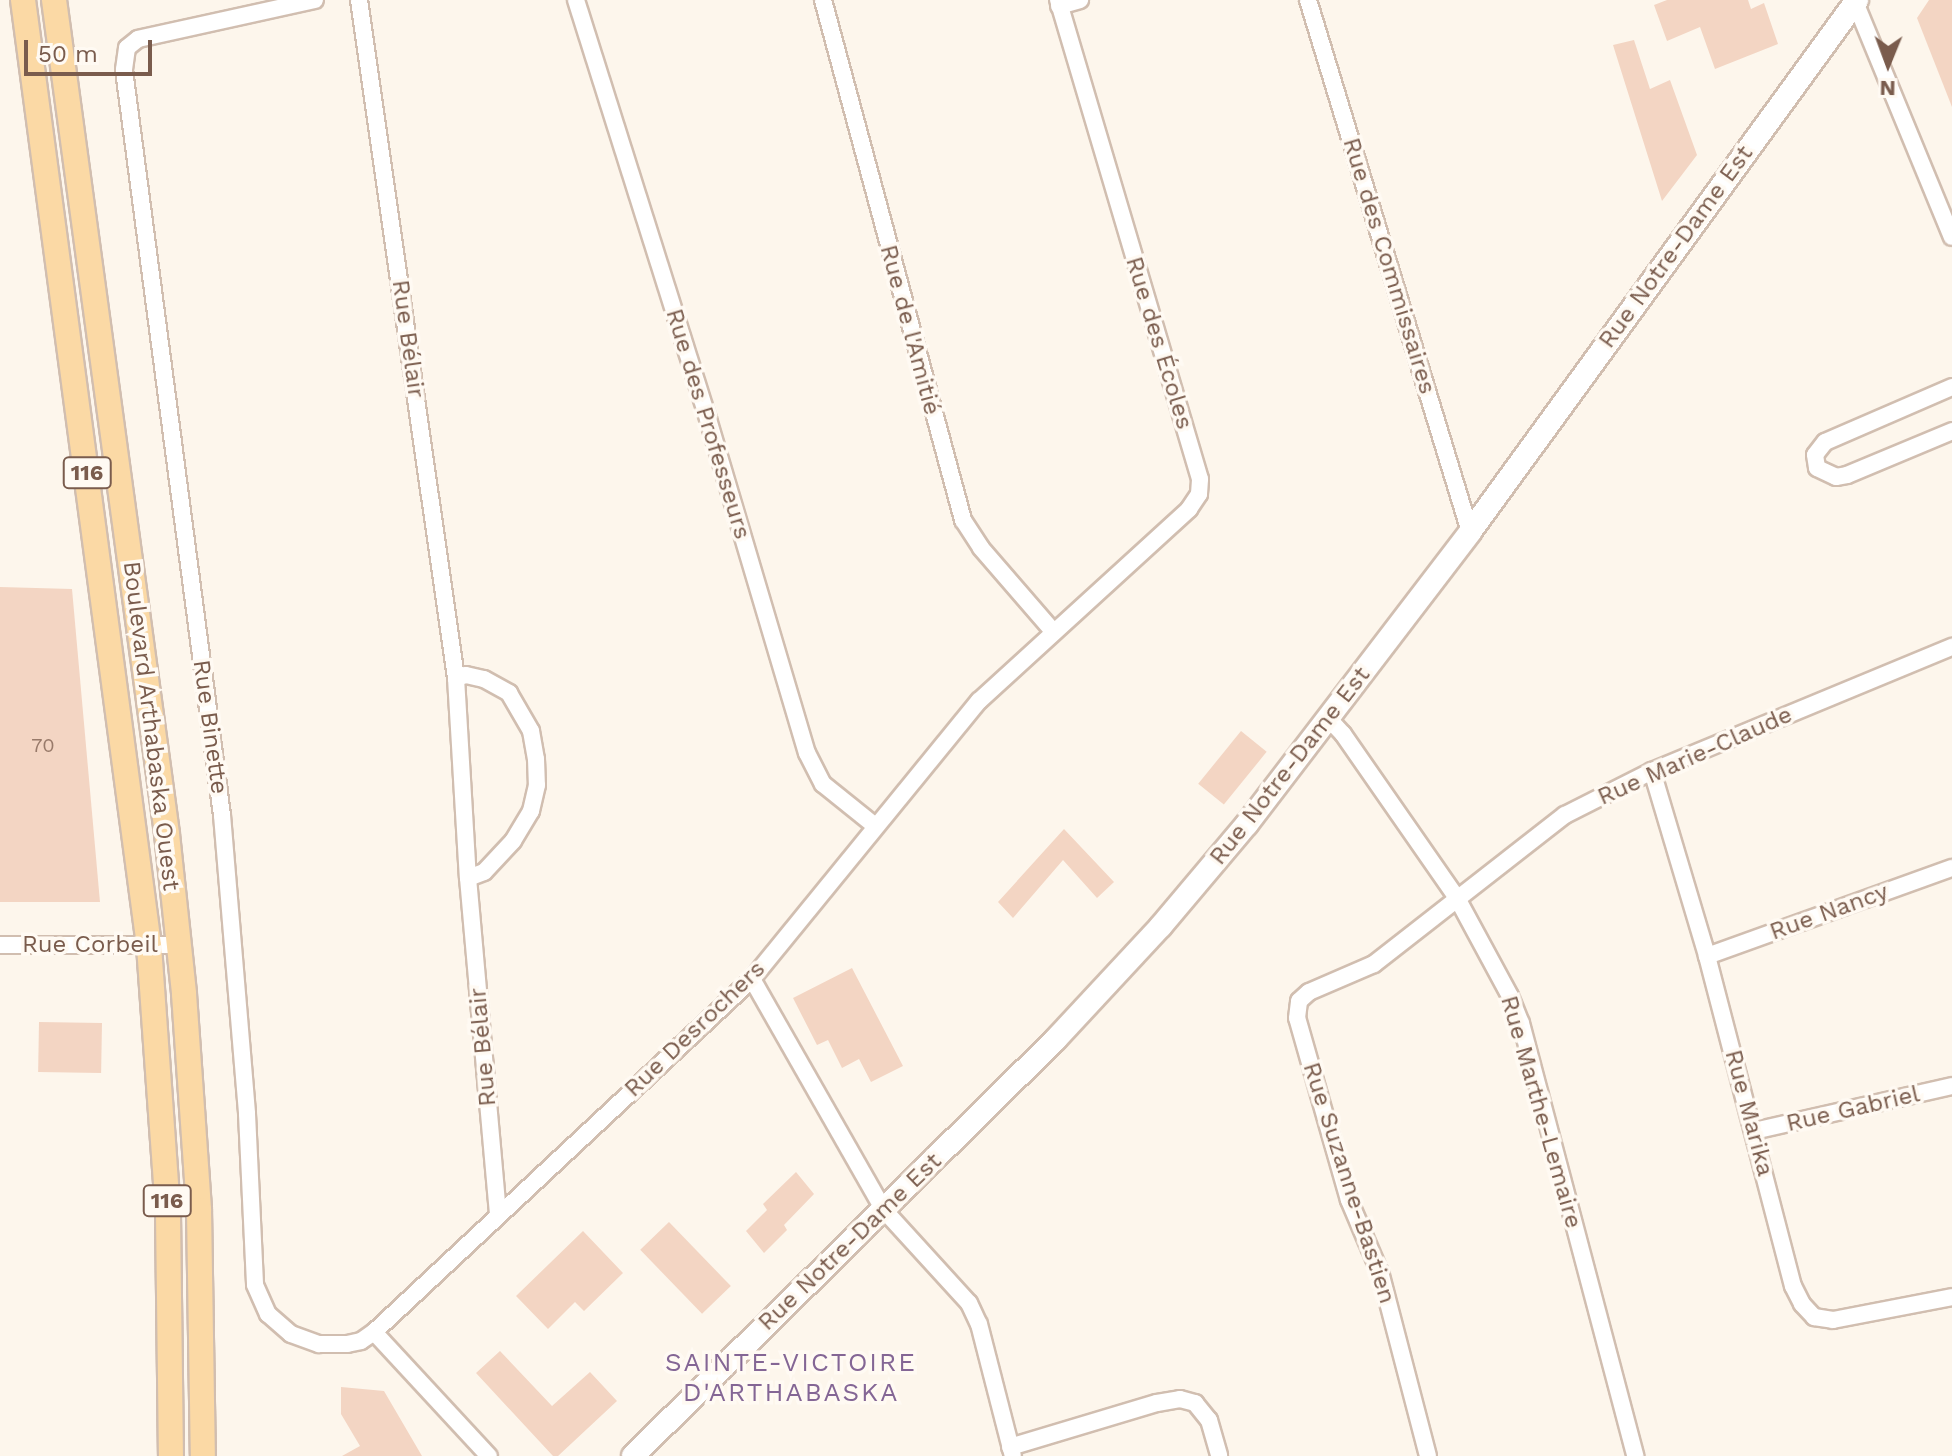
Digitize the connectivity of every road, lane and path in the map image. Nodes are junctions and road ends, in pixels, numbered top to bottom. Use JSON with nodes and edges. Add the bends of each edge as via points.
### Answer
{"nodes":[{"id":1,"x":23,"y":0,"type":"edge"},
{"id":2,"x":54,"y":0,"type":"edge"},
{"id":3,"x":315,"y":0,"type":"edge"},
{"id":4,"x":359,"y":0,"type":"edge"},
{"id":5,"x":576,"y":0,"type":"edge"},
{"id":6,"x":823,"y":0,"type":"edge"},
{"id":7,"x":1080,"y":0,"type":"edge"},
{"id":8,"x":1308,"y":0,"type":"edge"},
{"id":9,"x":1856,"y":1,"type":"edge"},
{"id":10,"x":1058,"y":3,"type":"edge"},
{"id":11,"x":1952,"y":237,"type":"edge"},
{"id":12,"x":1952,"y":387,"type":"edge"},
{"id":13,"x":1952,"y":431,"type":"edge"},
{"id":14,"x":1470,"y":532,"type":"junction"},
{"id":15,"x":1053,"y":631,"type":"junction"},
{"id":16,"x":1952,"y":647,"type":"edge"},
{"id":17,"x":456,"y":678,"type":"junction"},
{"id":18,"x":1329,"y":719,"type":"junction"},
{"id":19,"x":1652,"y":771,"type":"junction"},
{"id":20,"x":874,"y":825,"type":"junction"},
{"id":21,"x":1952,"y":868,"type":"edge"},
{"id":22,"x":468,"y":878,"type":"junction"},
{"id":23,"x":1457,"y":898,"type":"junction"},
{"id":24,"x":0,"y":945,"type":"edge"},
{"id":25,"x":179,"y":945,"type":"junction"},
{"id":26,"x":149,"y":946,"type":"junction"},
{"id":27,"x":1707,"y":956,"type":"junction"},
{"id":28,"x":752,"y":979,"type":"junction"},
{"id":29,"x":1952,"y":1086,"type":"edge"},
{"id":30,"x":1754,"y":1131,"type":"junction"},
{"id":31,"x":884,"y":1210,"type":"junction"},
{"id":32,"x":498,"y":1216,"type":"junction"},
{"id":33,"x":1952,"y":1297,"type":"edge"},
{"id":34,"x":374,"y":1332,"type":"junction"},
{"id":35,"x":1011,"y":1452,"type":"edge"},
{"id":36,"x":171,"y":1456,"type":"edge"},
{"id":37,"x":203,"y":1456,"type":"edge"},
{"id":38,"x":489,"y":1456,"type":"edge"},
{"id":39,"x":633,"y":1456,"type":"edge"},
{"id":40,"x":1219,"y":1456,"type":"edge"},
{"id":41,"x":1428,"y":1456,"type":"edge"},
{"id":42,"x":1635,"y":1456,"type":"edge"}],
"edges":[{"from":1,"to":26,"type":"main road","name":"Boulevard Arthabaska Ouest","number":"116"},
{"from":2,"to":25,"type":"main road","name":"Boulevard Arthabaska Ouest","number":"116"},
{"from":3,"to":34,"type":"street","name":"Rue Binette","via":[[138,39],[127,48],[124,70],[222,815],[255,1285],[268,1314],[291,1334],[319,1344],[347,1344]]},
{"from":4,"to":17,"type":"street","name":"Rue Bélair"},
{"from":5,"to":20,"type":"street","name":"Rue des Professeurs","via":[[807,753],[823,784]]},
{"from":6,"to":15,"type":"street","name":"Rue de l'Amitié","via":[[963,520]]},
{"from":7,"to":10,"type":"street"},
{"from":8,"to":14,"type":"street","name":"Rue des Commissaires"},
{"from":9,"to":11,"type":"street"},
{"from":9,"to":14,"type":"street","name":"Rue Notre-Dame Est"},
{"from":10,"to":15,"type":"street","name":"Rue des Écoles","via":[[1200,479],[1199,494],[1189,509]]},
{"from":12,"to":13,"type":"street","via":[[1825,442],[1815,455],[1817,468],[1836,477],[1847,475]]},
{"from":14,"to":18,"type":"street","name":"Rue Notre-Dame Est"},
{"from":15,"to":20,"type":"street","name":"Rue Desrochers","via":[[979,701]]},
{"from":16,"to":19,"type":"street","name":"Rue Marie-Claude"},
{"from":17,"to":22,"type":"street","name":"Rue Bélair"},
{"from":17,"to":22,"type":"street","via":[[484,679],[509,693],[531,731],[536,759],[531,811],[494,862]]},
{"from":18,"to":23,"type":"street","name":"Rue Marthe-Lemaire"},
{"from":18,"to":31,"type":"street","name":"Rue Notre-Dame Est","via":[[1151,937]]},
{"from":19,"to":23,"type":"street","name":"Rue Marie-Claude","via":[[1565,815]]},
{"from":19,"to":27,"type":"street","name":"Rue Marika"},
{"from":20,"to":28,"type":"street","name":"Rue Desrochers"},
{"from":21,"to":27,"type":"street","name":"Rue Nancy"},
{"from":22,"to":32,"type":"street","name":"Rue Bélair"},
{"from":23,"to":41,"type":"street","name":"Rue Suzanne-Bastien","via":[[1374,964],[1309,992],[1299,1001],[1297,1018],[1349,1200],[1381,1275]]},
{"from":23,"to":42,"type":"street","name":"Rue Marthe-Lemaire","via":[[1521,1023]]},
{"from":24,"to":26,"type":"street","name":"Rue Corbeil"},
{"from":25,"to":26,"type":"street","name":"Rue Corbeil"},
{"from":25,"to":37,"type":"main road","name":"Boulevard Arthabaska Ouest","number":"116","via":[[199,1210]]},
{"from":26,"to":36,"type":"main road","name":"Boulevard Arthabaska Ouest","number":"116","via":[[168,1214]]},
{"from":27,"to":30,"type":"street","name":"Rue Marika"},
{"from":28,"to":31,"type":"street"},
{"from":28,"to":32,"type":"street","name":"Rue Desrochers"},
{"from":29,"to":30,"type":"street","name":"Rue Gabriel"},
{"from":30,"to":33,"type":"street","name":"Rue Marika","via":[[1793,1286],[1814,1317],[1833,1320]]},
{"from":31,"to":35,"type":"street","via":[[969,1303]]},
{"from":31,"to":39,"type":"street","name":"Rue Notre-Dame Est"},
{"from":32,"to":34,"type":"street","name":"Rue Desrochers"},
{"from":34,"to":38,"type":"street"},
{"from":35,"to":40,"type":"street","via":[[1180,1399],[1195,1403],[1209,1420]]}]}
